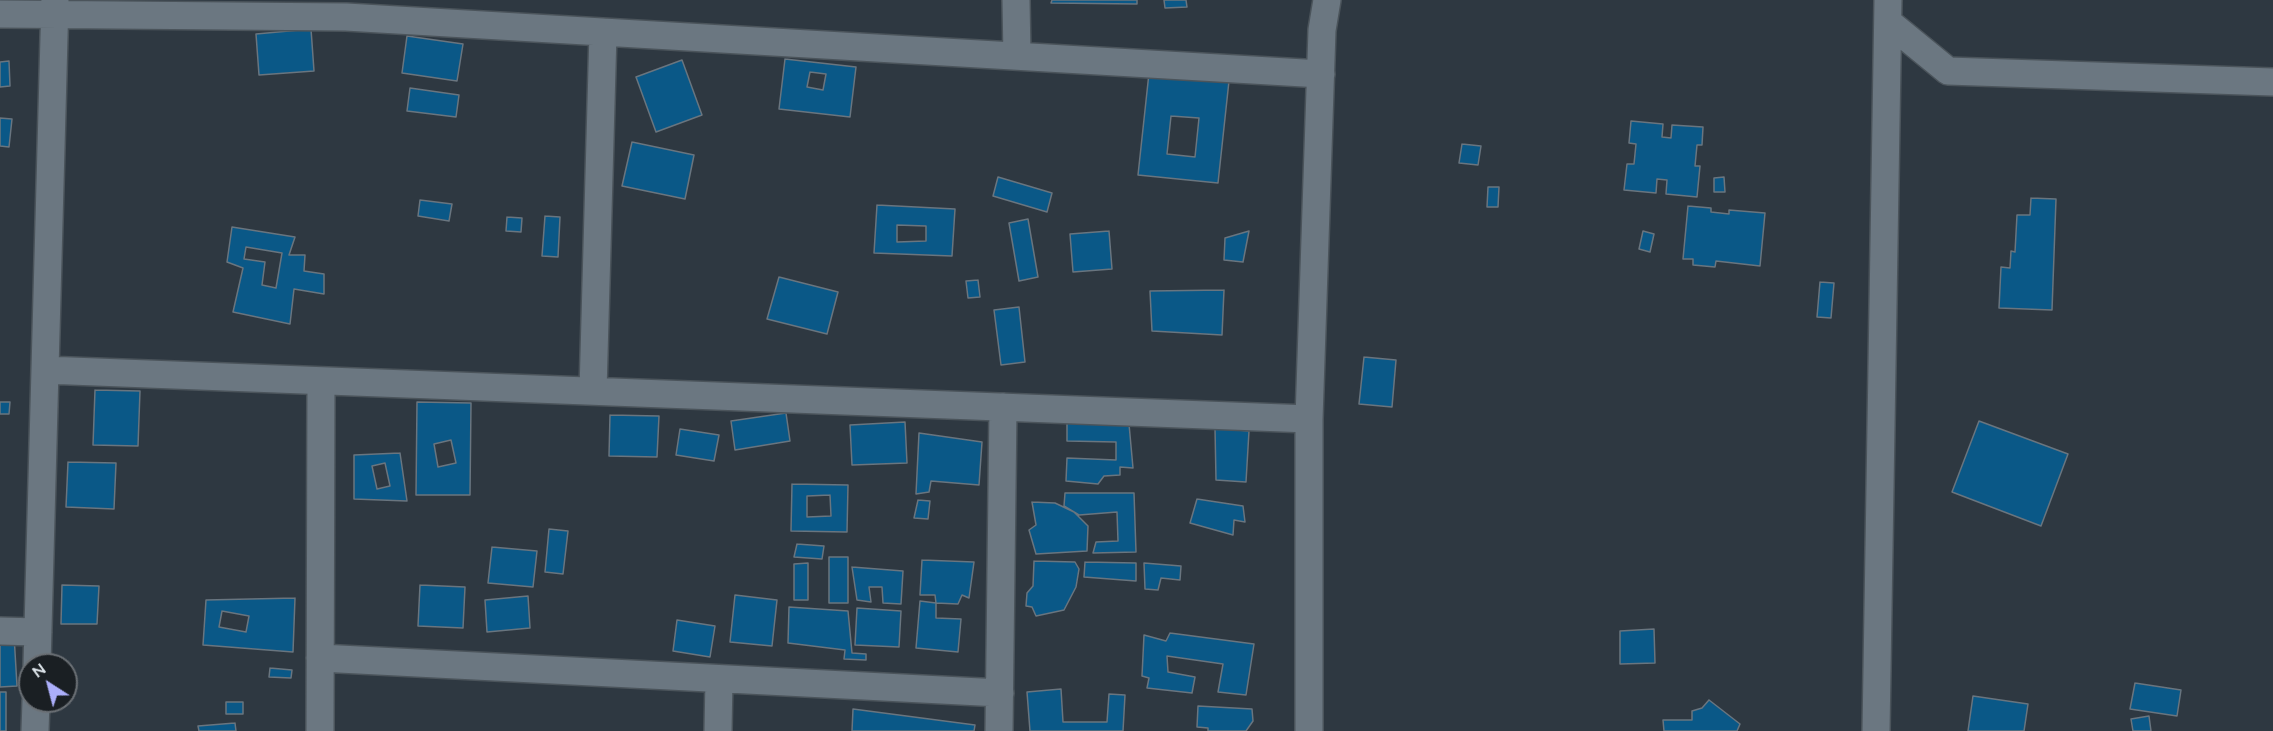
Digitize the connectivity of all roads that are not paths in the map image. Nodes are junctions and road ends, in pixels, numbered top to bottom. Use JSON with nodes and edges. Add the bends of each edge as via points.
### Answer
{"nodes":[{"id":1,"x":1016,"y":0,"type":"edge"},
{"id":2,"x":1327,"y":0,"type":"edge"},
{"id":3,"x":55,"y":7,"type":"edge"},
{"id":4,"x":347,"y":9,"type":"edge"},
{"id":5,"x":1888,"y":11,"type":"edge"},
{"id":6,"x":0,"y":14,"type":"edge"},
{"id":7,"x":603,"y":32,"type":"junction"},
{"id":8,"x":1017,"y":56,"type":"junction"},
{"id":9,"x":1321,"y":74,"type":"junction"},
{"id":10,"x":2273,"y":82,"type":"edge"},
{"id":11,"x":45,"y":370,"type":"junction"},
{"id":12,"x":321,"y":381,"type":"junction"},
{"id":13,"x":593,"y":391,"type":"junction"},
{"id":14,"x":1004,"y":407,"type":"junction"},
{"id":15,"x":1309,"y":419,"type":"junction"},
{"id":16,"x":0,"y":631,"type":"edge"},
{"id":17,"x":38,"y":632,"type":"junction"},
{"id":18,"x":37,"y":653,"type":"edge"},
{"id":19,"x":320,"y":658,"type":"junction"},
{"id":20,"x":719,"y":679,"type":"junction"},
{"id":21,"x":1000,"y":693,"type":"junction"},
{"id":22,"x":36,"y":713,"type":"edge"},
{"id":23,"x":35,"y":731,"type":"edge"},
{"id":24,"x":320,"y":731,"type":"edge"},
{"id":25,"x":718,"y":731,"type":"edge"},
{"id":26,"x":999,"y":731,"type":"edge"},
{"id":27,"x":1309,"y":731,"type":"edge"},
{"id":28,"x":1876,"y":731,"type":"edge"}],
"edges":[{"from":1,"to":8,"type":"street"},
{"from":2,"to":9,"type":"street"},
{"from":3,"to":4,"type":"street"},
{"from":3,"to":6,"type":"street"},
{"from":3,"to":11,"type":"street"},
{"from":4,"to":7,"type":"street"},
{"from":5,"to":10,"type":"street","via":[[1948,71]]},
{"from":5,"to":28,"type":"street"},
{"from":7,"to":8,"type":"street"},
{"from":7,"to":13,"type":"street"},
{"from":8,"to":9,"type":"street"},
{"from":9,"to":15,"type":"street"},
{"from":11,"to":12,"type":"street"},
{"from":11,"to":17,"type":"street"},
{"from":12,"to":13,"type":"street"},
{"from":12,"to":19,"type":"street"},
{"from":13,"to":14,"type":"street"},
{"from":14,"to":15,"type":"street"},
{"from":14,"to":21,"type":"street"},
{"from":15,"to":27,"type":"street"},
{"from":16,"to":17,"type":"street"},
{"from":17,"to":18,"type":"street"},
{"from":19,"to":20,"type":"street"},
{"from":19,"to":24,"type":"street"},
{"from":20,"to":21,"type":"street"},
{"from":20,"to":25,"type":"street"},
{"from":21,"to":26,"type":"street"},
{"from":22,"to":23,"type":"street"}]}
